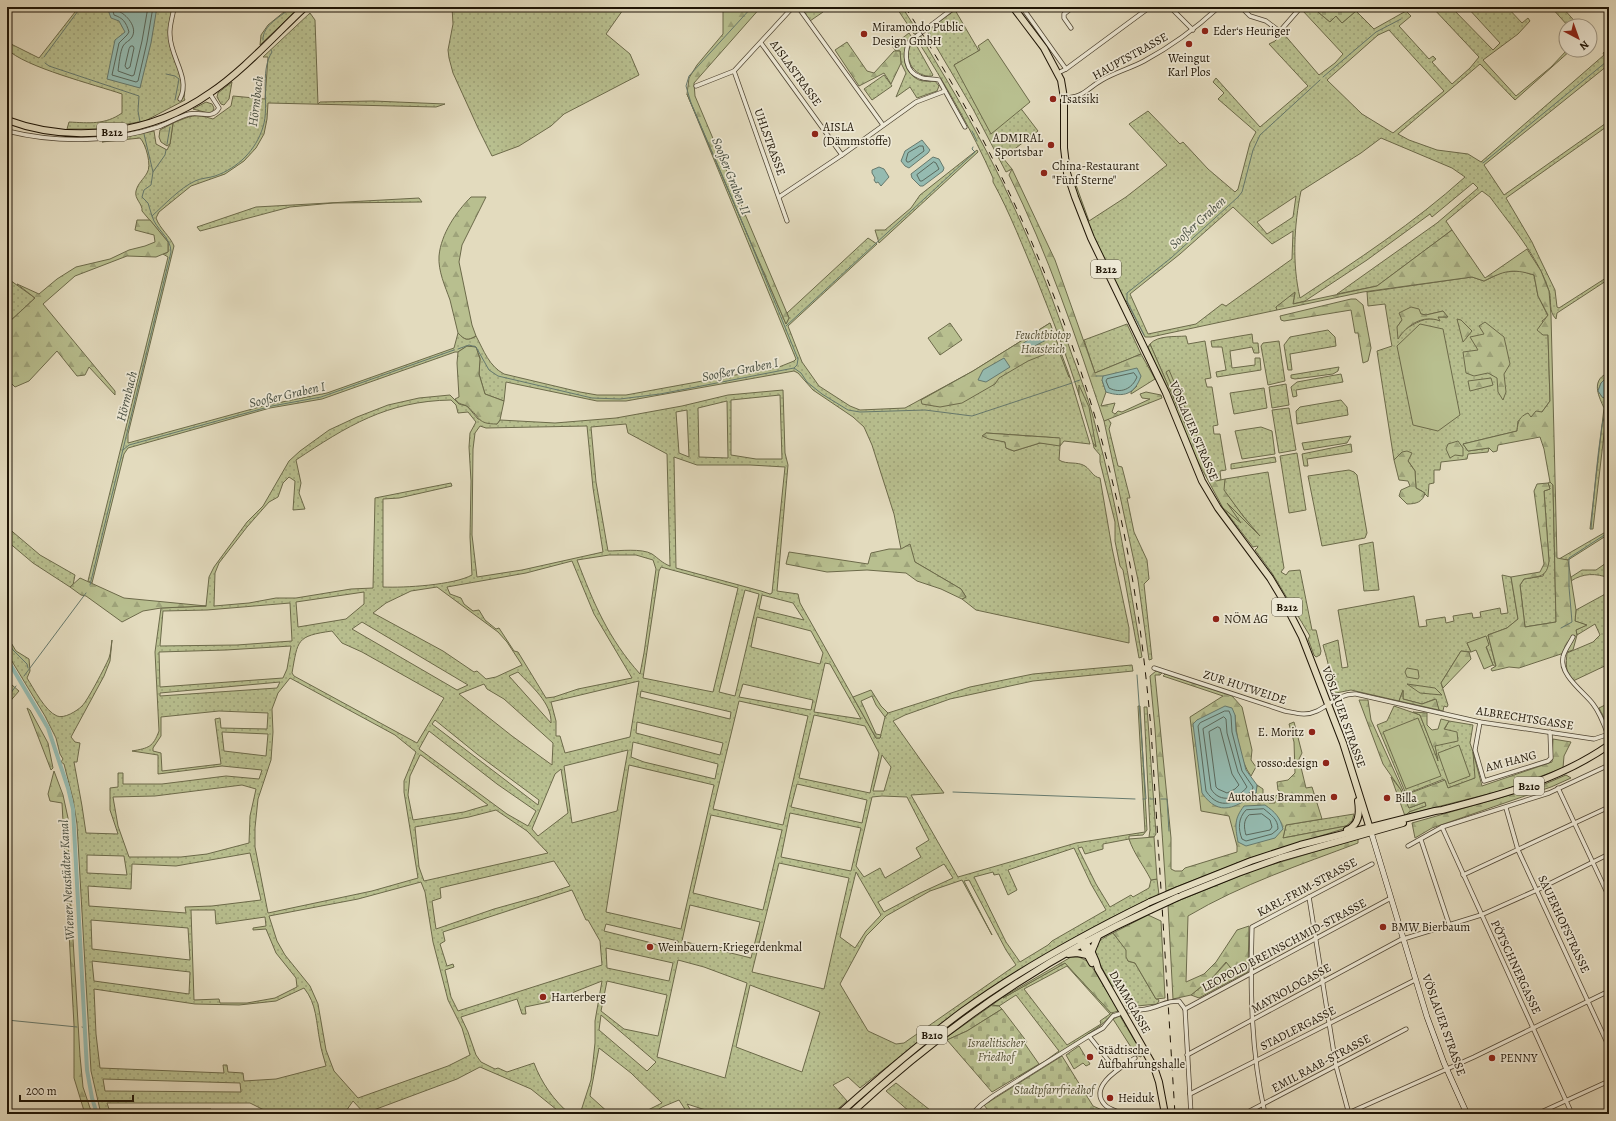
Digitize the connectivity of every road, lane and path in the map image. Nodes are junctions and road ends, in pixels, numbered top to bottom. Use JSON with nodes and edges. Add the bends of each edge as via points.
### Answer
{"nodes":[{"id":1,"x":174,"y":7,"type":"edge"},
{"id":2,"x":305,"y":7,"type":"edge"},
{"id":3,"x":798,"y":7,"type":"edge"},
{"id":4,"x":955,"y":7,"type":"edge"},
{"id":5,"x":1013,"y":7,"type":"edge"},
{"id":6,"x":1022,"y":7,"type":"edge"},
{"id":7,"x":1073,"y":7,"type":"edge"},
{"id":8,"x":1150,"y":7,"type":"edge"},
{"id":9,"x":1170,"y":7,"type":"edge"},
{"id":10,"x":1219,"y":7,"type":"edge"},
{"id":11,"x":1242,"y":7,"type":"edge"},
{"id":12,"x":1301,"y":7,"type":"edge"},
{"id":13,"x":1071,"y":28,"type":"dead end"},
{"id":14,"x":1193,"y":30,"type":"junction"},
{"id":15,"x":761,"y":43,"type":"junction"},
{"id":16,"x":1066,"y":69,"type":"junction"},
{"id":17,"x":734,"y":71,"type":"junction"},
{"id":18,"x":1058,"y":73,"type":"junction"},
{"id":19,"x":696,"y":86,"type":"dead end"},
{"id":20,"x":945,"y":91,"type":"junction"},
{"id":21,"x":210,"y":94,"type":"junction"},
{"id":22,"x":1064,"y":98,"type":"junction"},
{"id":23,"x":180,"y":99,"type":"dead end"},
{"id":24,"x":7,"y":120,"type":"edge"},
{"id":25,"x":883,"y":125,"type":"junction"},
{"id":26,"x":965,"y":128,"type":"dead end"},
{"id":27,"x":7,"y":131,"type":"edge"},
{"id":28,"x":842,"y":155,"type":"junction"},
{"id":29,"x":779,"y":197,"type":"junction"},
{"id":30,"x":787,"y":221,"type":"dead end"},
{"id":31,"x":1573,"y":637,"type":"dead end"},
{"id":32,"x":1154,"y":668,"type":"dead end"},
{"id":33,"x":1328,"y":704,"type":"junction"},
{"id":34,"x":1480,"y":722,"type":"junction"},
{"id":35,"x":1550,"y":732,"type":"junction"},
{"id":36,"x":1609,"y":734,"type":"edge"},
{"id":37,"x":1609,"y":745,"type":"edge"},
{"id":38,"x":1609,"y":765,"type":"edge"},
{"id":39,"x":1558,"y":788,"type":"junction"},
{"id":40,"x":1358,"y":790,"type":"junction"},
{"id":41,"x":1609,"y":807,"type":"edge"},
{"id":42,"x":1506,"y":808,"type":"junction"},
{"id":43,"x":1574,"y":824,"type":"junction"},
{"id":44,"x":1442,"y":827,"type":"junction"},
{"id":45,"x":1370,"y":830,"type":"junction"},
{"id":46,"x":1322,"y":839,"type":"junction"},
{"id":47,"x":1421,"y":840,"type":"junction"},
{"id":48,"x":1408,"y":846,"type":"dead end"},
{"id":49,"x":1518,"y":850,"type":"junction"},
{"id":50,"x":1609,"y":854,"type":"edge"},
{"id":51,"x":1594,"y":863,"type":"junction"},
{"id":52,"x":1372,"y":864,"type":"dead end"},
{"id":53,"x":1463,"y":874,"type":"junction"},
{"id":54,"x":1537,"y":890,"type":"junction"},
{"id":55,"x":1309,"y":897,"type":"junction"},
{"id":56,"x":1609,"y":897,"type":"edge"},
{"id":57,"x":1391,"y":898,"type":"junction"},
{"id":58,"x":1481,"y":915,"type":"junction"},
{"id":59,"x":1449,"y":924,"type":"junction"},
{"id":60,"x":1098,"y":936,"type":"junction"},
{"id":61,"x":1079,"y":938,"type":"junction"},
{"id":62,"x":1404,"y":938,"type":"junction"},
{"id":63,"x":1315,"y":939,"type":"junction"},
{"id":64,"x":1083,"y":944,"type":"junction"},
{"id":65,"x":1064,"y":954,"type":"junction"},
{"id":66,"x":1089,"y":954,"type":"junction"},
{"id":67,"x":1251,"y":974,"type":"junction"},
{"id":68,"x":1415,"y":980,"type":"junction"},
{"id":69,"x":1322,"y":981,"type":"junction"},
{"id":70,"x":1609,"y":991,"type":"edge"},
{"id":71,"x":1588,"y":1000,"type":"junction"},
{"id":72,"x":1185,"y":1009,"type":"junction"},
{"id":73,"x":1128,"y":1012,"type":"dead end"},
{"id":74,"x":1119,"y":1014,"type":"dead end"},
{"id":75,"x":1252,"y":1020,"type":"junction"},
{"id":76,"x":1329,"y":1024,"type":"junction"},
{"id":77,"x":1533,"y":1027,"type":"junction"},
{"id":78,"x":1406,"y":1029,"type":"dead end"},
{"id":79,"x":1089,"y":1036,"type":"junction"},
{"id":80,"x":1609,"y":1047,"type":"edge"},
{"id":81,"x":1187,"y":1055,"type":"junction"},
{"id":82,"x":1134,"y":1058,"type":"dead end"},
{"id":83,"x":1256,"y":1061,"type":"junction"},
{"id":84,"x":1336,"y":1066,"type":"junction"},
{"id":85,"x":1446,"y":1068,"type":"junction"},
{"id":86,"x":1116,"y":1070,"type":"junction"},
{"id":87,"x":1609,"y":1081,"type":"edge"},
{"id":88,"x":1190,"y":1094,"type":"junction"},
{"id":89,"x":1566,"y":1100,"type":"junction"},
{"id":90,"x":1263,"y":1105,"type":"junction"},
{"id":91,"x":1539,"y":1112,"type":"dead end"},
{"id":92,"x":840,"y":1114,"type":"edge"},
{"id":93,"x":850,"y":1114,"type":"edge"},
{"id":94,"x":972,"y":1114,"type":"edge"},
{"id":95,"x":1122,"y":1114,"type":"edge"},
{"id":96,"x":1165,"y":1114,"type":"edge"},
{"id":97,"x":1191,"y":1114,"type":"edge"},
{"id":98,"x":1244,"y":1114,"type":"edge"},
{"id":99,"x":1265,"y":1114,"type":"edge"},
{"id":100,"x":1348,"y":1114,"type":"edge"},
{"id":101,"x":1467,"y":1114,"type":"edge"},
{"id":102,"x":1572,"y":1114,"type":"edge"}],
"edges":[{"from":1,"to":23,"type":"street","via":[[169,34],[182,76],[183,94]]},
{"from":2,"to":21,"type":"main road","number":"B212"},
{"from":3,"to":15,"type":"street","via":[[792,8]]},
{"from":3,"to":25,"type":"street"},
{"from":4,"to":20,"type":"street","via":[[909,42],[907,48],[906,60],[912,72],[918,77],[939,80]]},
{"from":5,"to":18,"type":"main road","number":"B212","via":[[1044,48]]},
{"from":6,"to":16,"type":"street"},
{"from":7,"to":13,"type":"street","via":[[1064,14]]},
{"from":8,"to":16,"type":"street"},
{"from":9,"to":14,"type":"street"},
{"from":10,"to":14,"type":"street","name":"HAUPTSTRASSE"},
{"from":11,"to":12,"type":"street","via":[[1250,16],[1266,21],[1279,30]]},
{"from":14,"to":22,"type":"street","name":"HAUPTSTRASSE","via":[[1168,48],[1102,80],[1083,94]]},
{"from":15,"to":17,"type":"street"},
{"from":15,"to":28,"type":"street","name":"AISLASTRASSE"},
{"from":16,"to":18,"type":"street"},
{"from":17,"to":19,"type":"street"},
{"from":17,"to":29,"type":"street","name":"UHLSTRASSE"},
{"from":18,"to":22,"type":"main road","number":"B212"},
{"from":20,"to":25,"type":"street","via":[[916,102]]},
{"from":20,"to":26,"type":"street"},
{"from":21,"to":24,"type":"main road","number":"B212","via":[[160,119],[114,131],[87,134],[41,131]]},
{"from":21,"to":27,"type":"street","via":[[219,108],[212,115],[197,112],[157,127],[104,138],[60,139]]},
{"from":22,"to":33,"type":"main road","name":"VÖSLAUER STRASSE","number":"B212","via":[[1067,173],[1091,238],[1166,393],[1202,481],[1218,508],[1282,598],[1305,644]]},
{"from":25,"to":28,"type":"street"},
{"from":28,"to":29,"type":"street"},
{"from":29,"to":30,"type":"street","name":"UHLSTRASSE"},
{"from":31,"to":36,"type":"street","name":"ALBRECHTSGASSE","via":[[1563,658],[1565,669],[1573,683],[1592,703]]},
{"from":32,"to":33,"type":"street","name":"ZUR HUTWEIDE","via":[[1297,713],[1309,714]]},
{"from":33,"to":34,"type":"street","name":"ALBRECHTSGASSE","via":[[1339,697],[1356,694]]},
{"from":33,"to":40,"type":"main road","name":"VÖSLAUER STRASSE","number":"B212"},
{"from":34,"to":35,"type":"street","name":"ALBRECHTSGASSE"},
{"from":34,"to":35,"type":"street","name":"AM HANG","via":[[1475,750],[1484,781],[1548,761],[1551,758]]},
{"from":35,"to":36,"type":"street","name":"ALBRECHTSGASSE","via":[[1594,739]]},
{"from":37,"to":45,"type":"main road","number":"B210","via":[[1575,766],[1540,781]]},
{"from":38,"to":39,"type":"street"},
{"from":39,"to":42,"type":"street"},
{"from":39,"to":43,"type":"street"},
{"from":40,"to":45,"type":"main road","name":"VÖSLAUER STRASSE","number":"B212"},
{"from":40,"to":46,"type":"main road","number":"B210","via":[[1360,813],[1356,823],[1348,830]]},
{"from":41,"to":43,"type":"street"},
{"from":42,"to":44,"type":"street"},
{"from":42,"to":49,"type":"street","name":"SAUERHOFSTRASSE"},
{"from":43,"to":49,"type":"street"},
{"from":43,"to":51,"type":"street"},
{"from":44,"to":47,"type":"street"},
{"from":44,"to":53,"type":"street","name":"PÖTSCHNERGASSE"},
{"from":45,"to":46,"type":"main road","number":"B210"},
{"from":45,"to":57,"type":"street","name":"VÖSLAUER STRASSE"},
{"from":45,"to":60,"type":"main road","number":"B210","bridge":true,"via":[[1238,872],[1178,897]]},
{"from":46,"to":61,"type":"main road","number":"B210","bridge":true,"via":[[1250,862],[1178,890]]},
{"from":47,"to":48,"type":"street"},
{"from":47,"to":59,"type":"street"},
{"from":49,"to":53,"type":"street"},
{"from":49,"to":54,"type":"street","name":"SAUERHOFSTRASSE"},
{"from":50,"to":51,"type":"street","name":"MAYNOLOGASSE"},
{"from":51,"to":54,"type":"street","name":"MAYNOLOGASSE"},
{"from":51,"to":56,"type":"street"},
{"from":52,"to":55,"type":"street","name":"KARL-FRIM-STRASSE"},
{"from":53,"to":58,"type":"street","name":"PÖTSCHNERGASSE"},
{"from":54,"to":58,"type":"street","name":"MAYNOLOGASSE"},
{"from":54,"to":71,"type":"street","name":"SAUERHOFSTRASSE"},
{"from":55,"to":63,"type":"street"},
{"from":55,"to":67,"type":"street","name":"KARL-FRIM-STRASSE","via":[[1252,927]]},
{"from":57,"to":62,"type":"street","name":"VÖSLAUER STRASSE"},
{"from":57,"to":63,"type":"street","name":"LEOPOLD BREINSCHMID-STRASSE"},
{"from":58,"to":59,"type":"street","name":"MAYNOLOGASSE"},
{"from":58,"to":77,"type":"street","name":"PÖTSCHNERGASSE"},
{"from":59,"to":62,"type":"street","name":"MAYNOLOGASSE"},
{"from":60,"to":64,"type":"main road","number":"B210"},
{"from":60,"to":66,"type":"main road"},
{"from":61,"to":64,"type":"main road","name":"DAMMGASSE"},
{"from":61,"to":92,"type":"main road","number":"B210","via":[[964,1010],[880,1077]]},
{"from":62,"to":68,"type":"street","name":"VÖSLAUER STRASSE"},
{"from":62,"to":69,"type":"street","name":"MAYNOLOGASSE"},
{"from":63,"to":67,"type":"street","name":"LEOPOLD BREINSCHMID-STRASSE"},
{"from":63,"to":69,"type":"street"},
{"from":64,"to":65,"type":"main road","number":"B210"},
{"from":64,"to":66,"type":"main road","name":"DAMMGASSE"},
{"from":65,"to":66,"type":"main road"},
{"from":65,"to":93,"type":"main road","number":"B210","via":[[1004,991],[925,1048]]},
{"from":66,"to":96,"type":"main road","name":"DAMMGASSE","via":[[1154,1067]]},
{"from":67,"to":72,"type":"street","name":"LEOPOLD BREINSCHMID-STRASSE"},
{"from":67,"to":75,"type":"street"},
{"from":68,"to":76,"type":"street","name":"STADLERGASSE"},
{"from":68,"to":85,"type":"street","name":"VÖSLAUER STRASSE"},
{"from":69,"to":75,"type":"street","name":"MAYNOLOGASSE"},
{"from":69,"to":76,"type":"street"},
{"from":70,"to":71,"type":"street"},
{"from":71,"to":77,"type":"street"},
{"from":71,"to":80,"type":"street","name":"SAUERHOFSTRASSE"},
{"from":72,"to":73,"type":"street","via":[[1179,1001],[1167,1001],[1152,1008]]},
{"from":72,"to":81,"type":"street"},
{"from":74,"to":79,"type":"street"},
{"from":75,"to":81,"type":"street","name":"MAYNOLOGASSE"},
{"from":75,"to":83,"type":"street"},
{"from":76,"to":83,"type":"street","name":"STADLERGASSE"},
{"from":76,"to":84,"type":"street"},
{"from":77,"to":85,"type":"street"},
{"from":77,"to":89,"type":"street","name":"PÖTSCHNERGASSE"},
{"from":78,"to":84,"type":"street","name":"EMIL RAAB-STRASSE"},
{"from":79,"to":86,"type":"street"},
{"from":79,"to":94,"type":"street","via":[[993,1096]]},
{"from":81,"to":88,"type":"street"},
{"from":82,"to":86,"type":"street"},
{"from":83,"to":88,"type":"street","name":"STADLERGASSE"},
{"from":83,"to":90,"type":"street"},
{"from":84,"to":90,"type":"street","name":"EMIL RAAB-STRASSE"},
{"from":84,"to":100,"type":"street"},
{"from":85,"to":100,"type":"street"},
{"from":85,"to":101,"type":"street","name":"VÖSLAUER STRASSE"},
{"from":86,"to":95,"type":"street","via":[[1105,1080],[1100,1092],[1104,1105]]},
{"from":87,"to":89,"type":"street"},
{"from":88,"to":97,"type":"street"},
{"from":89,"to":91,"type":"street"},
{"from":89,"to":102,"type":"street","name":"PÖTSCHNERGASSE"},
{"from":90,"to":98,"type":"street","name":"EMIL RAAB-STRASSE"},
{"from":90,"to":99,"type":"street"}]}
